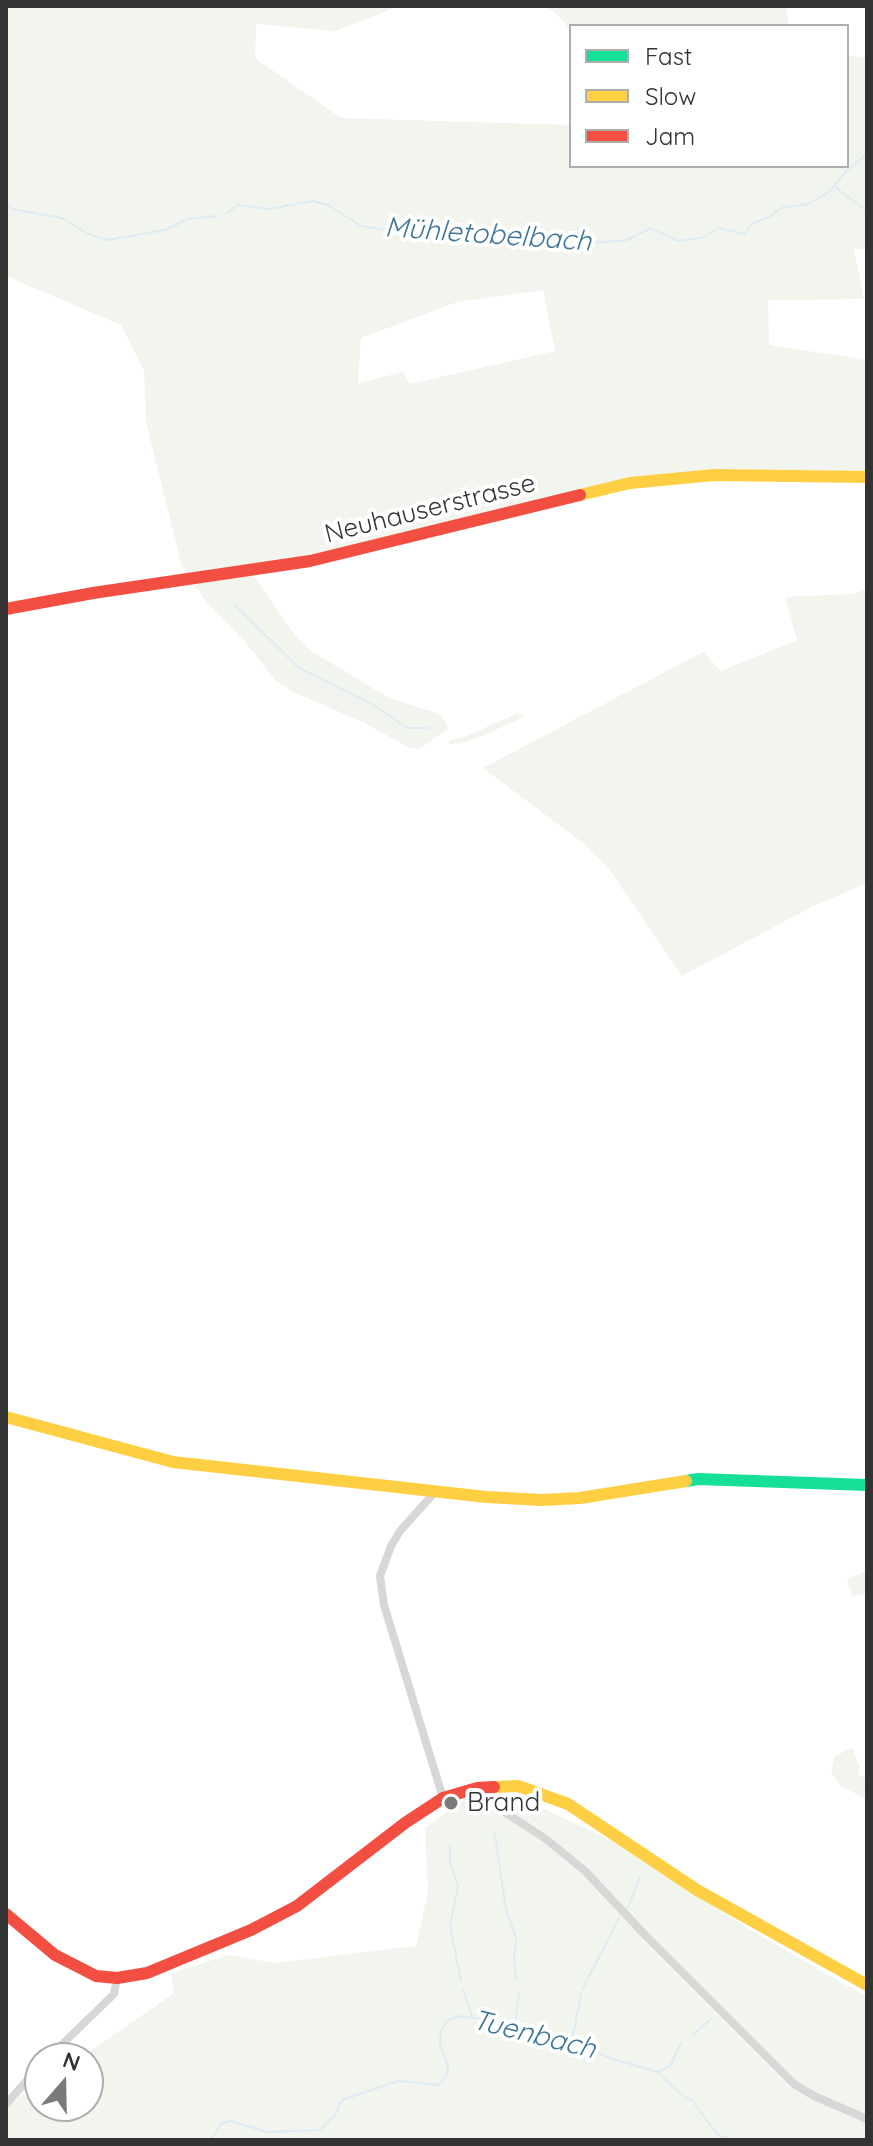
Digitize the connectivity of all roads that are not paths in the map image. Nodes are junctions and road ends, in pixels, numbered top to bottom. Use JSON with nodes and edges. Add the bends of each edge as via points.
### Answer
{"nodes":[{"id":1,"x":867,"y":477,"type":"edge"},
{"id":2,"x":6,"y":609,"type":"edge"},
{"id":3,"x":6,"y":1417,"type":"edge"},
{"id":4,"x":867,"y":1485,"type":"edge"},
{"id":5,"x":435,"y":1492,"type":"junction"},
{"id":6,"x":477,"y":1788,"type":"junction"},
{"id":7,"x":443,"y":1798,"type":"junction"},
{"id":8,"x":6,"y":1914,"type":"edge"},
{"id":9,"x":117,"y":1978,"type":"junction"},
{"id":10,"x":867,"y":1985,"type":"edge"},
{"id":11,"x":64,"y":2042,"type":"edge"},
{"id":12,"x":24,"y":2084,"type":"edge"},
{"id":13,"x":6,"y":2104,"type":"edge"},
{"id":14,"x":867,"y":2119,"type":"edge"}],
"edges":[{"from":1,"to":2,"type":"street","name":"Neuhauserstrasse","via":[[714,475],[630,483],[310,561]]},
{"from":3,"to":5,"type":"street","via":[[185,1463]]},
{"from":4,"to":5,"type":"street","via":[[698,1479],[542,1500]]},
{"from":5,"to":7,"type":"street","via":[[400,1531],[380,1576],[384,1605]]},
{"from":6,"to":7,"type":"street"},
{"from":6,"to":10,"type":"street","via":[[518,1786],[557,1798],[697,1890]]},
{"from":6,"to":14,"type":"street","via":[[484,1799],[585,1871],[794,2084]]},
{"from":7,"to":9,"type":"street","via":[[277,1917],[147,1973]]},
{"from":8,"to":9,"type":"street","via":[[77,1968]]},
{"from":9,"to":11,"type":"street","via":[[114,1994]]},
{"from":12,"to":13,"type":"street"}]}
